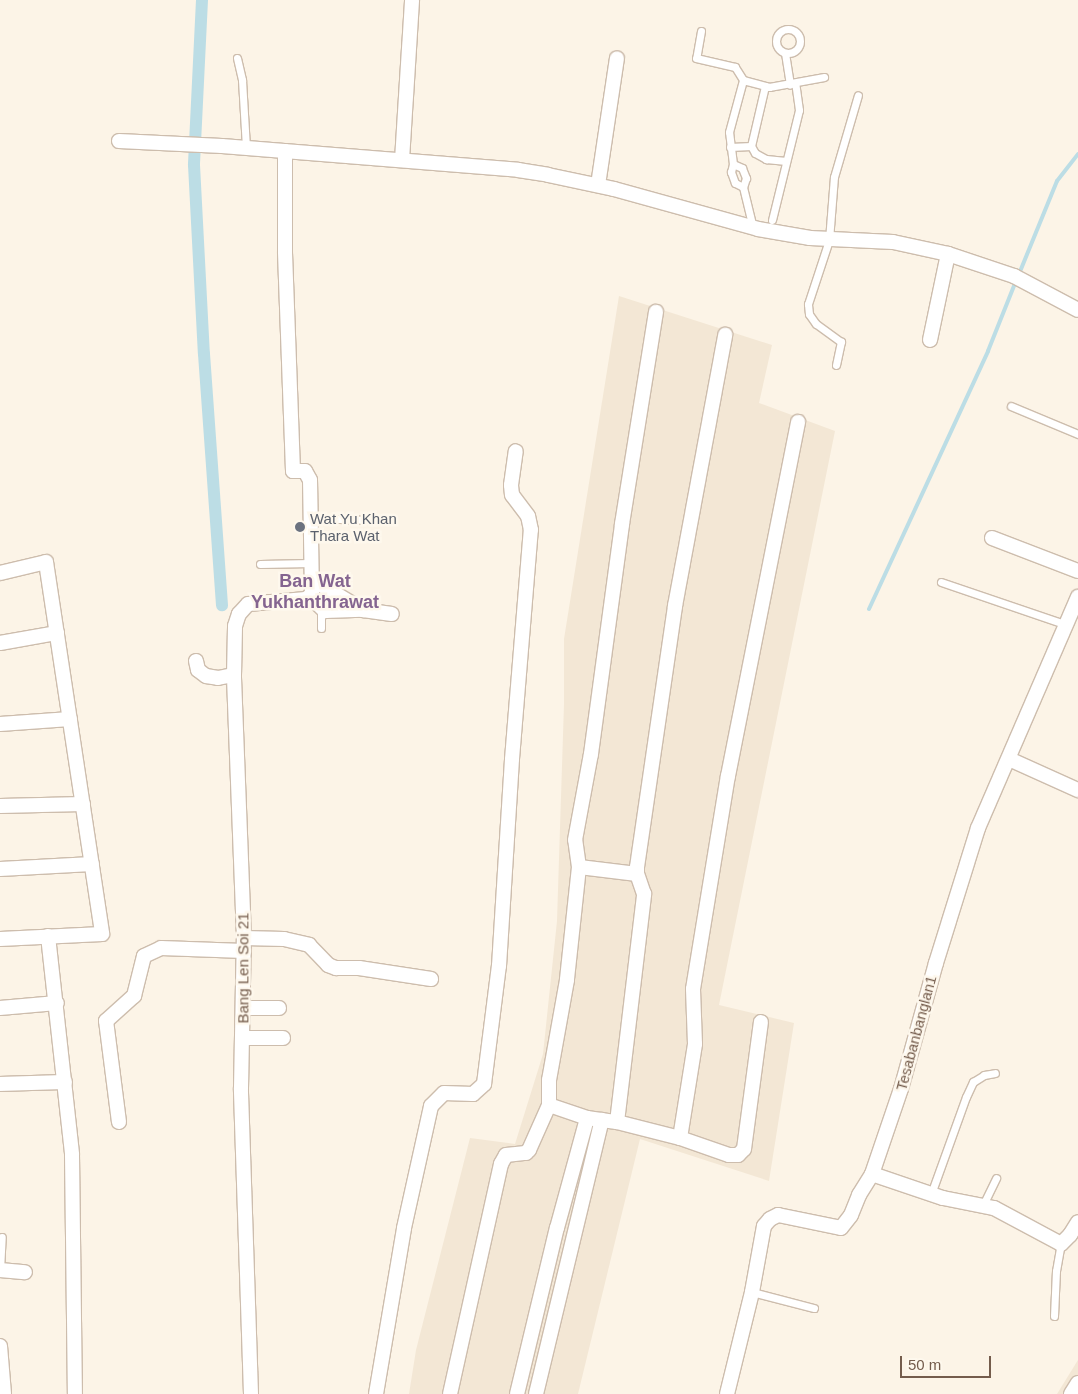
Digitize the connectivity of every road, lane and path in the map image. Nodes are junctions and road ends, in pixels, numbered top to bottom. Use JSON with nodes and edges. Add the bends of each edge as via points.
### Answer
{"nodes":[{"id":1,"x":412,"y":0,"type":"edge"},
{"id":2,"x":701,"y":31,"type":"dead end"},
{"id":3,"x":786,"y":53,"type":"dead end"},
{"id":4,"x":237,"y":58,"type":"dead end"},
{"id":5,"x":617,"y":58,"type":"dead end"},
{"id":6,"x":824,"y":77,"type":"dead end"},
{"id":7,"x":743,"y":80,"type":"junction"},
{"id":8,"x":792,"y":84,"type":"junction"},
{"id":9,"x":765,"y":86,"type":"junction"},
{"id":10,"x":858,"y":94,"type":"dead end"},
{"id":11,"x":119,"y":141,"type":"dead end"},
{"id":12,"x":751,"y":146,"type":"junction"},
{"id":13,"x":730,"y":147,"type":"junction"},
{"id":14,"x":246,"y":148,"type":"junction"},
{"id":15,"x":286,"y":151,"type":"junction"},
{"id":16,"x":402,"y":160,"type":"junction"},
{"id":17,"x":786,"y":162,"type":"junction"},
{"id":18,"x":733,"y":164,"type":"junction"},
{"id":19,"x":598,"y":185,"type":"junction"},
{"id":20,"x":744,"y":187,"type":"junction"},
{"id":21,"x":772,"y":220,"type":"dead end"},
{"id":22,"x":753,"y":228,"type":"junction"},
{"id":23,"x":829,"y":240,"type":"junction"},
{"id":24,"x":948,"y":254,"type":"junction"},
{"id":25,"x":1078,"y":310,"type":"edge"},
{"id":26,"x":656,"y":312,"type":"dead end"},
{"id":27,"x":725,"y":335,"type":"dead end"},
{"id":28,"x":930,"y":340,"type":"dead end"},
{"id":29,"x":836,"y":364,"type":"dead end"},
{"id":30,"x":1011,"y":406,"type":"dead end"},
{"id":31,"x":798,"y":422,"type":"dead end"},
{"id":32,"x":1078,"y":434,"type":"edge"},
{"id":33,"x":516,"y":451,"type":"dead end"},
{"id":34,"x":310,"y":518,"type":"junction"},
{"id":35,"x":369,"y":520,"type":"dead end"},
{"id":36,"x":992,"y":538,"type":"dead end"},
{"id":37,"x":311,"y":563,"type":"junction"},
{"id":38,"x":260,"y":564,"type":"dead end"},
{"id":39,"x":1078,"y":571,"type":"edge"},
{"id":40,"x":0,"y":573,"type":"edge"},
{"id":41,"x":311,"y":580,"type":"junction"},
{"id":42,"x":940,"y":582,"type":"dead end"},
{"id":43,"x":1078,"y":597,"type":"edge"},
{"id":44,"x":308,"y":598,"type":"junction"},
{"id":45,"x":321,"y":609,"type":"junction"},
{"id":46,"x":363,"y":610,"type":"junction"},
{"id":47,"x":392,"y":614,"type":"dead end"},
{"id":48,"x":1067,"y":625,"type":"junction"},
{"id":49,"x":321,"y":628,"type":"dead end"},
{"id":50,"x":56,"y":633,"type":"junction"},
{"id":51,"x":0,"y":643,"type":"edge"},
{"id":52,"x":196,"y":661,"type":"dead end"},
{"id":53,"x":234,"y":676,"type":"junction"},
{"id":54,"x":70,"y":718,"type":"junction"},
{"id":55,"x":0,"y":724,"type":"edge"},
{"id":56,"x":1009,"y":758,"type":"junction"},
{"id":57,"x":1078,"y":790,"type":"edge"},
{"id":58,"x":83,"y":804,"type":"junction"},
{"id":59,"x":0,"y":806,"type":"edge"},
{"id":60,"x":92,"y":864,"type":"junction"},
{"id":61,"x":579,"y":867,"type":"junction"},
{"id":62,"x":0,"y":869,"type":"edge"},
{"id":63,"x":637,"y":874,"type":"junction"},
{"id":64,"x":48,"y":936,"type":"junction"},
{"id":65,"x":0,"y":939,"type":"edge"},
{"id":66,"x":244,"y":944,"type":"junction"},
{"id":67,"x":431,"y":979,"type":"dead end"},
{"id":68,"x":56,"y":1004,"type":"junction"},
{"id":69,"x":0,"y":1008,"type":"edge"},
{"id":70,"x":243,"y":1008,"type":"junction"},
{"id":71,"x":279,"y":1008,"type":"dead end"},
{"id":72,"x":761,"y":1022,"type":"dead end"},
{"id":73,"x":242,"y":1038,"type":"junction"},
{"id":74,"x":283,"y":1038,"type":"dead end"},
{"id":75,"x":995,"y":1073,"type":"dead end"},
{"id":76,"x":65,"y":1082,"type":"junction"},
{"id":77,"x":0,"y":1084,"type":"edge"},
{"id":78,"x":549,"y":1105,"type":"junction"},
{"id":79,"x":587,"y":1118,"type":"junction"},
{"id":80,"x":602,"y":1120,"type":"junction"},
{"id":81,"x":119,"y":1122,"type":"dead end"},
{"id":82,"x":618,"y":1122,"type":"junction"},
{"id":83,"x":680,"y":1138,"type":"junction"},
{"id":84,"x":872,"y":1174,"type":"junction"},
{"id":85,"x":996,"y":1178,"type":"dead end"},
{"id":86,"x":930,"y":1194,"type":"junction"},
{"id":87,"x":984,"y":1205,"type":"junction"},
{"id":88,"x":1078,"y":1222,"type":"edge"},
{"id":89,"x":557,"y":1228,"type":"junction"},
{"id":90,"x":574,"y":1233,"type":"junction"},
{"id":91,"x":2,"y":1237,"type":"dead end"},
{"id":92,"x":1061,"y":1244,"type":"junction"},
{"id":93,"x":0,"y":1270,"type":"edge"},
{"id":94,"x":25,"y":1272,"type":"dead end"},
{"id":95,"x":752,"y":1292,"type":"junction"},
{"id":96,"x":814,"y":1308,"type":"dead end"},
{"id":97,"x":1054,"y":1316,"type":"dead end"},
{"id":98,"x":534,"y":1317,"type":"junction"},
{"id":99,"x":553,"y":1321,"type":"junction"},
{"id":100,"x":0,"y":1346,"type":"edge"},
{"id":101,"x":1078,"y":1384,"type":"edge"},
{"id":102,"x":4,"y":1394,"type":"edge"},
{"id":103,"x":75,"y":1394,"type":"edge"},
{"id":104,"x":251,"y":1394,"type":"edge"},
{"id":105,"x":376,"y":1394,"type":"edge"},
{"id":106,"x":450,"y":1394,"type":"edge"},
{"id":107,"x":517,"y":1394,"type":"edge"},
{"id":108,"x":536,"y":1394,"type":"edge"},
{"id":109,"x":728,"y":1394,"type":"edge"},
{"id":110,"x":1071,"y":1394,"type":"edge"}],
"edges":[{"from":1,"to":16,"type":"street"},
{"from":2,"to":7,"type":"lane","via":[[696,58],[735,67]]},
{"from":3,"to":8,"type":"lane"},
{"from":4,"to":14,"type":"lane","via":[[242,80]]},
{"from":5,"to":19,"type":"street"},
{"from":6,"to":8,"type":"lane"},
{"from":7,"to":9,"type":"lane"},
{"from":7,"to":13,"type":"lane","via":[[729,132]]},
{"from":8,"to":9,"type":"lane"},
{"from":8,"to":17,"type":"lane","via":[[799,110]]},
{"from":9,"to":12,"type":"lane"},
{"from":10,"to":23,"type":"lane","via":[[834,177]]},
{"from":11,"to":14,"type":"street"},
{"from":12,"to":13,"type":"lane"},
{"from":12,"to":17,"type":"lane","via":[[755,153],[766,159]]},
{"from":13,"to":18,"type":"lane"},
{"from":14,"to":15,"type":"street"},
{"from":15,"to":16,"type":"street"},
{"from":15,"to":34,"type":"street","via":[[285,251],[293,471],[308,474]]},
{"from":16,"to":19,"type":"street","via":[[518,170]]},
{"from":17,"to":21,"type":"lane"},
{"from":18,"to":20,"type":"lane","via":[[731,172],[736,183]]},
{"from":18,"to":20,"type":"lane","via":[[742,168],[746,178]]},
{"from":19,"to":22,"type":"street"},
{"from":20,"to":22,"type":"lane"},
{"from":22,"to":23,"type":"street"},
{"from":23,"to":24,"type":"street","via":[[893,242]]},
{"from":23,"to":29,"type":"lane","via":[[808,304],[809,314],[816,324],[841,342]]},
{"from":24,"to":25,"type":"street","via":[[1014,276]]},
{"from":24,"to":28,"type":"street"},
{"from":26,"to":61,"type":"street","via":[[622,524],[591,754],[575,840]]},
{"from":27,"to":63,"type":"street","via":[[675,606]]},
{"from":30,"to":32,"type":"lane"},
{"from":31,"to":83,"type":"street","via":[[728,776],[693,990],[695,1044]]},
{"from":33,"to":105,"type":"street","via":[[512,495],[528,516],[531,530],[499,966],[484,1084],[473,1094],[444,1093],[431,1106],[404,1228]]},
{"from":34,"to":35,"type":"lane"},
{"from":34,"to":37,"type":"street"},
{"from":36,"to":39,"type":"street"},
{"from":37,"to":38,"type":"lane"},
{"from":37,"to":41,"type":"street"},
{"from":40,"to":50,"type":"street","via":[[46,562]]},
{"from":41,"to":44,"type":"street"},
{"from":41,"to":46,"type":"street"},
{"from":42,"to":48,"type":"lane"},
{"from":43,"to":48,"type":"street","name":"Tesabanbanglan1"},
{"from":44,"to":45,"type":"street"},
{"from":44,"to":53,"type":"street","name":"Bang Len Soi 21","via":[[248,604],[235,626]]},
{"from":45,"to":46,"type":"street"},
{"from":45,"to":49,"type":"lane"},
{"from":46,"to":47,"type":"street"},
{"from":48,"to":56,"type":"street","name":"Tesabanbanglan1"},
{"from":50,"to":51,"type":"street"},
{"from":50,"to":54,"type":"street"},
{"from":52,"to":53,"type":"street","via":[[198,670],[206,676]]},
{"from":53,"to":66,"type":"street","name":"Bang Len Soi 21"},
{"from":54,"to":55,"type":"street"},
{"from":54,"to":58,"type":"street"},
{"from":56,"to":57,"type":"street"},
{"from":56,"to":84,"type":"street","name":"Tesabanbanglan1","via":[[978,828],[901,1090]]},
{"from":58,"to":59,"type":"street"},
{"from":58,"to":60,"type":"street"},
{"from":60,"to":62,"type":"street"},
{"from":60,"to":64,"type":"street","via":[[102,934]]},
{"from":61,"to":63,"type":"street"},
{"from":61,"to":78,"type":"street","via":[[567,980],[549,1080]]},
{"from":63,"to":82,"type":"street","via":[[644,894]]},
{"from":64,"to":65,"type":"street"},
{"from":64,"to":68,"type":"street"},
{"from":66,"to":67,"type":"street","via":[[284,939],[308,945],[328,966]]},
{"from":66,"to":70,"type":"street","name":"Bang Len Soi 21"},
{"from":66,"to":81,"type":"street","via":[[162,948],[144,956],[134,996],[106,1022]]},
{"from":68,"to":69,"type":"street"},
{"from":68,"to":76,"type":"street"},
{"from":70,"to":71,"type":"street"},
{"from":70,"to":73,"type":"street","name":"Bang Len Soi 21"},
{"from":72,"to":83,"type":"street","via":[[744,1149],[738,1155],[729,1155]]},
{"from":73,"to":74,"type":"street"},
{"from":73,"to":104,"type":"street","name":"Bang Len Soi 21"},
{"from":75,"to":86,"type":"lane","via":[[973,1082]]},
{"from":76,"to":77,"type":"street"},
{"from":76,"to":103,"type":"street","via":[[72,1155]]},
{"from":78,"to":79,"type":"street"},
{"from":78,"to":106,"type":"street","via":[[529,1150],[506,1156],[501,1164]]},
{"from":79,"to":80,"type":"street"},
{"from":79,"to":89,"type":"street"},
{"from":80,"to":82,"type":"street"},
{"from":80,"to":90,"type":"street"},
{"from":82,"to":83,"type":"street"},
{"from":84,"to":86,"type":"street"},
{"from":84,"to":95,"type":"street","name":"Tesabanbanglan1","via":[[851,1216],[841,1228],[778,1215],[770,1219],[764,1226]]},
{"from":85,"to":87,"type":"lane"},
{"from":86,"to":87,"type":"street"},
{"from":87,"to":92,"type":"street"},
{"from":88,"to":92,"type":"street"},
{"from":89,"to":90,"type":"street"},
{"from":89,"to":98,"type":"street"},
{"from":90,"to":99,"type":"street"},
{"from":91,"to":93,"type":"lane"},
{"from":92,"to":97,"type":"lane"},
{"from":93,"to":94,"type":"street"},
{"from":95,"to":96,"type":"lane"},
{"from":95,"to":109,"type":"street","name":"Tesabanbanglan1"},
{"from":98,"to":99,"type":"street"},
{"from":98,"to":107,"type":"street"},
{"from":99,"to":108,"type":"street"},
{"from":100,"to":102,"type":"street"},
{"from":101,"to":110,"type":"street"}]}
